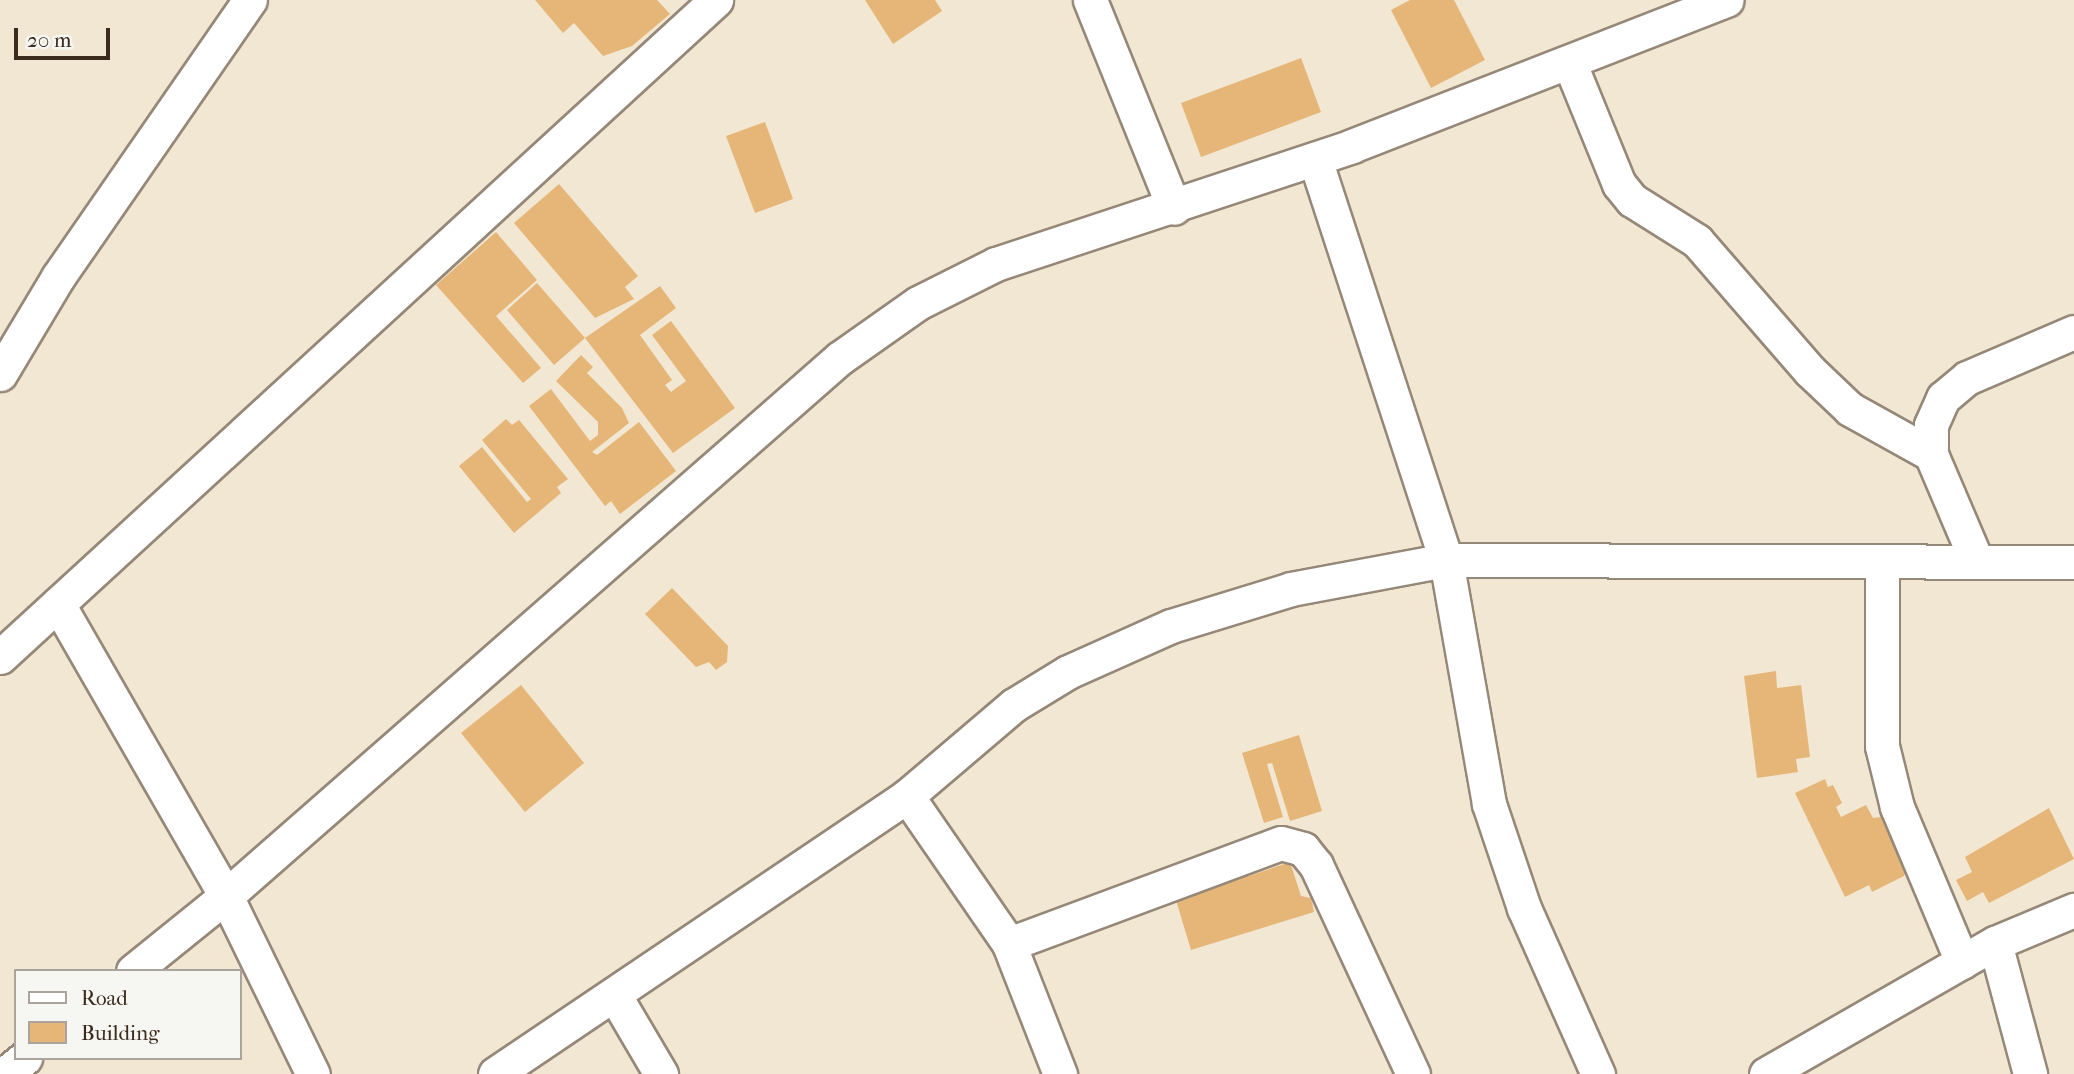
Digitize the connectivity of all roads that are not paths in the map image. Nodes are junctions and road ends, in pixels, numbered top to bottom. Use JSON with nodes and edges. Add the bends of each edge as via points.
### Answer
{"nodes":[{"id":1,"x":250,"y":0,"type":"edge"},
{"id":2,"x":716,"y":0,"type":"edge"},
{"id":3,"x":1090,"y":0,"type":"edge"},
{"id":4,"x":1727,"y":0,"type":"edge"},
{"id":5,"x":1570,"y":64,"type":"junction"},
{"id":6,"x":1315,"y":159,"type":"junction"},
{"id":7,"x":1174,"y":208,"type":"junction"},
{"id":8,"x":2074,"y":332,"type":"edge"},
{"id":9,"x":0,"y":374,"type":"edge"},
{"id":10,"x":1931,"y":454,"type":"junction"},
{"id":11,"x":1446,"y":561,"type":"junction"},
{"id":12,"x":1882,"y":562,"type":"junction"},
{"id":13,"x":1977,"y":562,"type":"junction"},
{"id":14,"x":2074,"y":562,"type":"edge"},
{"id":15,"x":58,"y":604,"type":"junction"},
{"id":16,"x":0,"y":657,"type":"edge"},
{"id":17,"x":907,"y":796,"type":"junction"},
{"id":18,"x":226,"y":896,"type":"junction"},
{"id":19,"x":2074,"y":910,"type":"edge"},
{"id":20,"x":1995,"y":943,"type":"junction"},
{"id":21,"x":1009,"y":944,"type":"junction"},
{"id":22,"x":1962,"y":962,"type":"junction"},
{"id":23,"x":135,"y":969,"type":"edge"},
{"id":24,"x":615,"y":996,"type":"junction"},
{"id":25,"x":22,"y":1060,"type":"edge"},
{"id":26,"x":5,"y":1074,"type":"edge"},
{"id":27,"x":313,"y":1074,"type":"edge"},
{"id":28,"x":495,"y":1074,"type":"edge"},
{"id":29,"x":661,"y":1074,"type":"edge"},
{"id":30,"x":1060,"y":1074,"type":"edge"},
{"id":31,"x":1413,"y":1074,"type":"edge"},
{"id":32,"x":1598,"y":1074,"type":"edge"},
{"id":33,"x":1766,"y":1074,"type":"edge"},
{"id":34,"x":2030,"y":1074,"type":"edge"}],
"edges":[{"from":1,"to":9,"type":"street","via":[[58,278]]},
{"from":2,"to":15,"type":"street"},
{"from":3,"to":7,"type":"street"},
{"from":4,"to":5,"type":"street"},
{"from":5,"to":6,"type":"street"},
{"from":5,"to":10,"type":"street","via":[[1619,184],[1632,200],[1697,241],[1810,371],[1850,409]]},
{"from":6,"to":7,"type":"street"},
{"from":6,"to":11,"type":"street"},
{"from":7,"to":18,"type":"street","via":[[996,264],[918,303],[840,358]]},
{"from":8,"to":10,"type":"street","via":[[1967,378],[1943,398],[1931,425]]},
{"from":10,"to":13,"type":"street"},
{"from":11,"to":12,"type":"street"},
{"from":11,"to":17,"type":"street","via":[[1291,589],[1171,626],[1068,672],[1014,705]]},
{"from":11,"to":32,"type":"street","via":[[1489,804],[1524,908]]},
{"from":12,"to":13,"type":"street"},
{"from":12,"to":22,"type":"street","via":[[1882,747],[1897,807]]},
{"from":13,"to":14,"type":"street"},
{"from":15,"to":16,"type":"street"},
{"from":15,"to":18,"type":"street"},
{"from":17,"to":21,"type":"street"},
{"from":17,"to":24,"type":"street"},
{"from":18,"to":23,"type":"street"},
{"from":18,"to":27,"type":"street"},
{"from":19,"to":20,"type":"street"},
{"from":20,"to":22,"type":"street"},
{"from":20,"to":34,"type":"street"},
{"from":21,"to":30,"type":"street"},
{"from":21,"to":31,"type":"street","via":[[1281,843],[1303,849],[1316,864]]},
{"from":22,"to":33,"type":"street"},
{"from":24,"to":28,"type":"street"},
{"from":24,"to":29,"type":"street"},
{"from":25,"to":26,"type":"street"}]}
